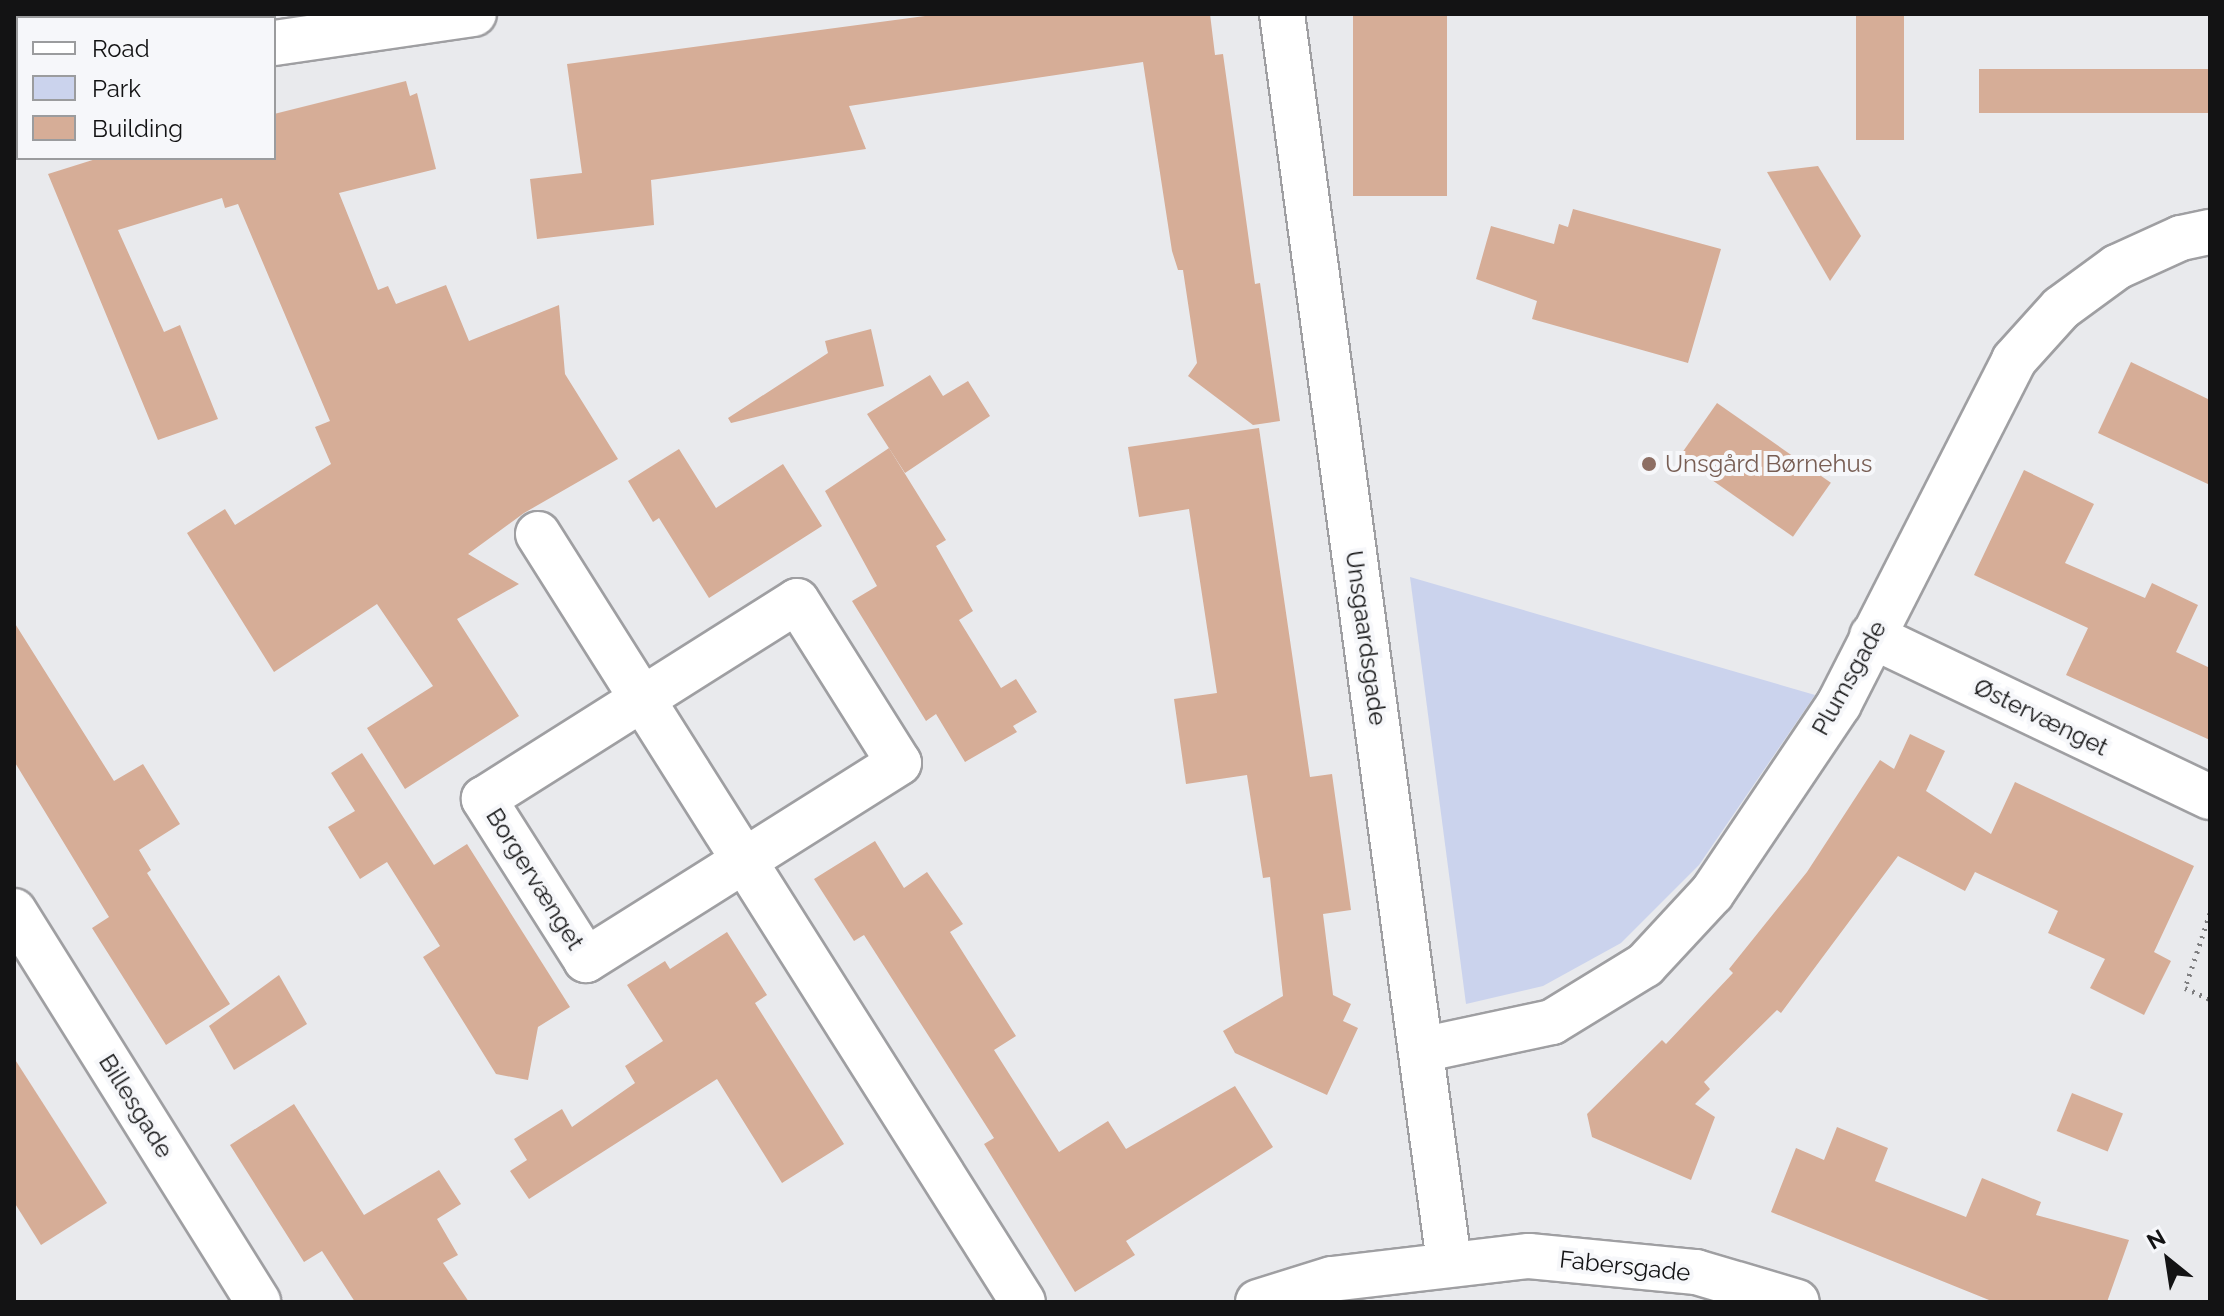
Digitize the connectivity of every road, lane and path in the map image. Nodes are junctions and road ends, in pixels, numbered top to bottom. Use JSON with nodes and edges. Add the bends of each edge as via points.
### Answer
{"nodes":[{"id":1,"x":474,"y":14,"type":"edge"},
{"id":2,"x":1282,"y":14,"type":"edge"},
{"id":3,"x":276,"y":43,"type":"edge"},
{"id":4,"x":2210,"y":232,"type":"edge"},
{"id":5,"x":538,"y":534,"type":"dead end"},
{"id":6,"x":1872,"y":636,"type":"junction"},
{"id":7,"x":642,"y":699,"type":"junction"},
{"id":8,"x":2210,"y":797,"type":"edge"},
{"id":9,"x":744,"y":861,"type":"junction"},
{"id":10,"x":14,"y":911,"type":"edge"},
{"id":11,"x":2210,"y":913,"type":"edge"},
{"id":12,"x":2210,"y":999,"type":"edge"},
{"id":13,"x":1421,"y":1050,"type":"junction"},
{"id":14,"x":1449,"y":1262,"type":"junction"},
{"id":15,"x":258,"y":1302,"type":"edge"},
{"id":16,"x":1023,"y":1302,"type":"edge"},
{"id":17,"x":1258,"y":1302,"type":"edge"},
{"id":18,"x":1797,"y":1302,"type":"edge"}],
"edges":[{"from":1,"to":3,"type":"street"},
{"from":2,"to":13,"type":"street","name":"Unsgaardsgade"},
{"from":4,"to":6,"type":"street","name":"Plumsgade","via":[[2181,238],[2117,267],[2061,308],[2014,360]]},
{"from":5,"to":7,"type":"street"},
{"from":6,"to":8,"type":"street","name":"Østervænget"},
{"from":6,"to":13,"type":"street","name":"Plumsgade","via":[[1839,704],[1712,893],[1645,965],[1552,1022]]},
{"from":7,"to":9,"type":"street"},
{"from":7,"to":9,"type":"street","name":"Borgervænget","via":[[797,601],[899,763]]},
{"from":7,"to":9,"type":"street","name":"Borgervænget","via":[[484,799],[586,960]]},
{"from":9,"to":16,"type":"street"},
{"from":10,"to":15,"type":"street","name":"Billesgade"},
{"from":11,"to":12,"type":"path","via":[[2185,988]]},
{"from":13,"to":14,"type":"street","name":"Unsgaardsgade"},
{"from":14,"to":17,"type":"street","name":"Fabersgade","via":[[1332,1279]]},
{"from":14,"to":18,"type":"street","name":"Fabersgade","via":[[1529,1256],[1599,1260],[1696,1272]]}]}
